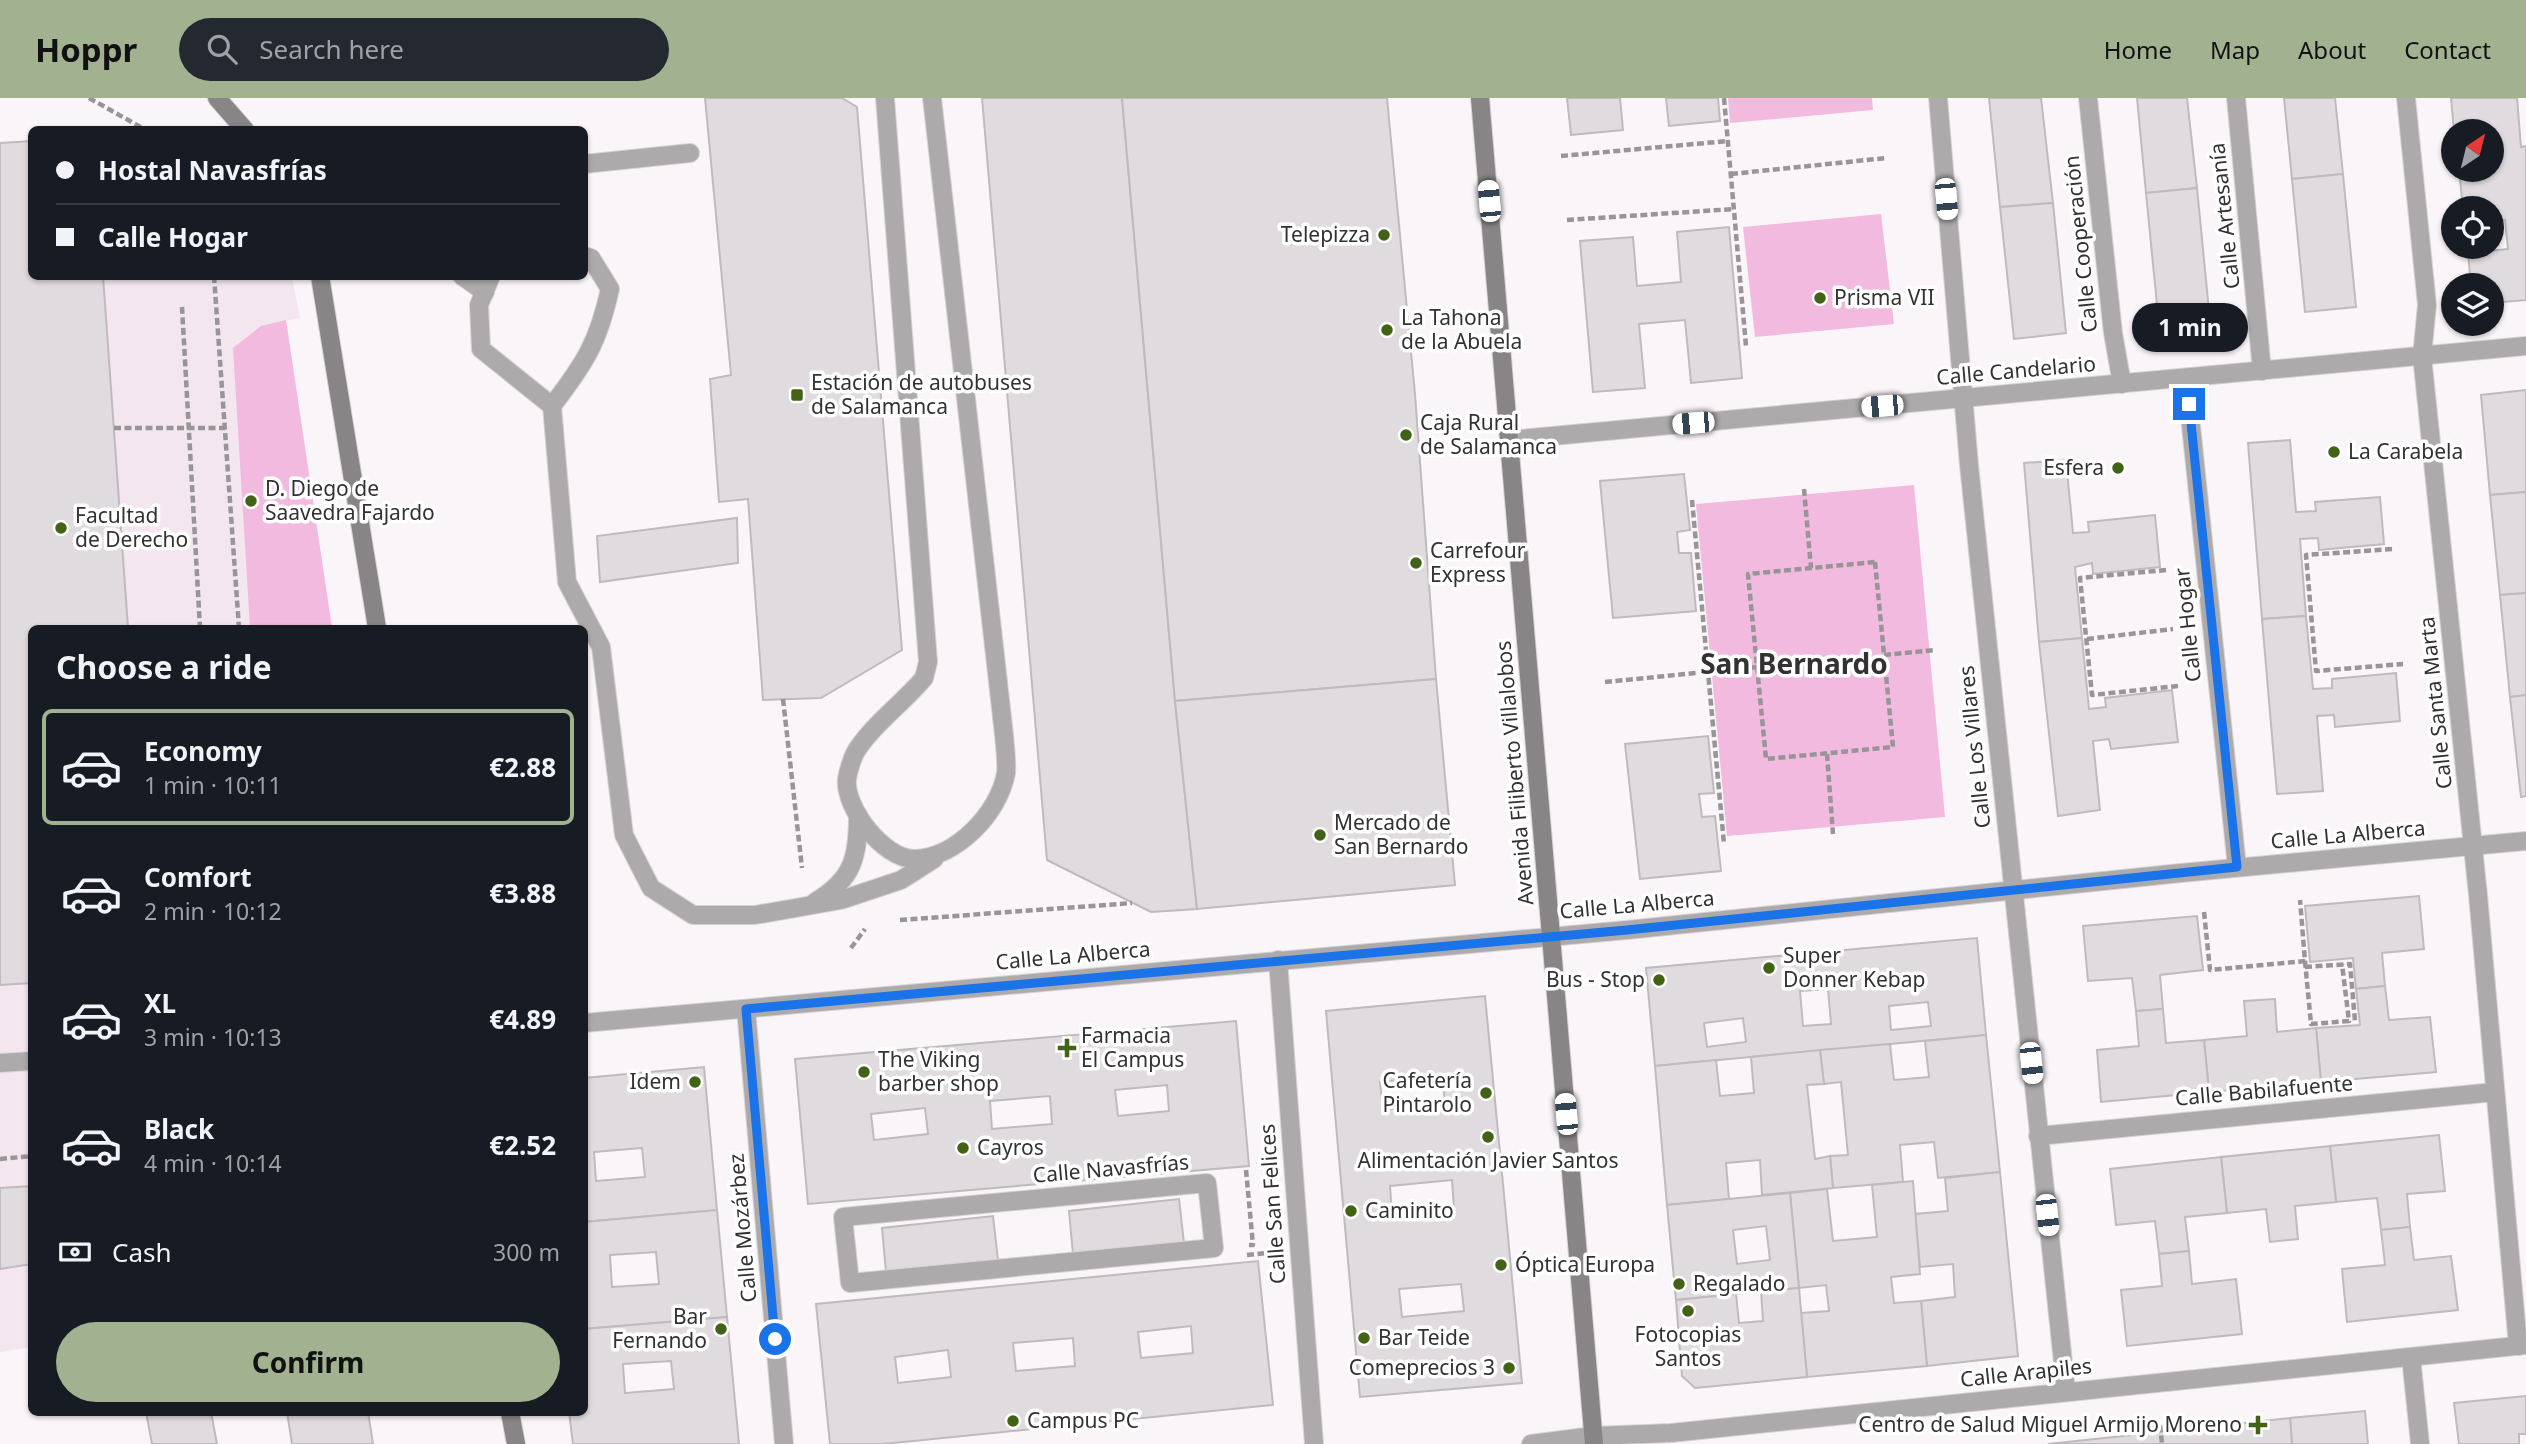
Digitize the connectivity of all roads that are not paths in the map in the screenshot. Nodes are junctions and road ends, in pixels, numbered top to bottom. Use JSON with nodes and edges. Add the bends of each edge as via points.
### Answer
{"nodes":[{"id":1,"x":217,"y":98,"type":"edge"},
{"id":2,"x":885,"y":98,"type":"edge"},
{"id":3,"x":932,"y":98,"type":"edge"},
{"id":4,"x":1480,"y":98,"type":"edge"},
{"id":5,"x":1938,"y":98,"type":"edge"},
{"id":6,"x":2088,"y":98,"type":"edge"},
{"id":7,"x":2236,"y":98,"type":"edge"},
{"id":8,"x":2406,"y":98,"type":"edge"},
{"id":9,"x":242,"y":126,"type":"edge"},
{"id":10,"x":690,"y":153,"type":"dead end"},
{"id":11,"x":588,"y":164,"type":"edge"},
{"id":12,"x":588,"y":257,"type":"edge"},
{"id":13,"x":321,"y":280,"type":"edge"},
{"id":14,"x":488,"y":284,"type":"edge"},
{"id":15,"x":2526,"y":346,"type":"edge"},
{"id":16,"x":2422,"y":356,"type":"junction"},
{"id":17,"x":2262,"y":371,"type":"junction"},
{"id":18,"x":2186,"y":378,"type":"junction"},
{"id":19,"x":2122,"y":384,"type":"junction"},
{"id":20,"x":1963,"y":398,"type":"junction"},
{"id":21,"x":552,"y":406,"type":"junction"},
{"id":22,"x":1509,"y":440,"type":"junction"},
{"id":23,"x":377,"y":625,"type":"edge"},
{"id":24,"x":858,"y":815,"type":"junction"},
{"id":25,"x":2526,"y":841,"type":"edge"},
{"id":26,"x":2473,"y":847,"type":"junction"},
{"id":27,"x":945,"y":852,"type":"junction"},
{"id":28,"x":2237,"y":867,"type":"junction"},
{"id":29,"x":2012,"y":889,"type":"junction"},
{"id":30,"x":805,"y":908,"type":"junction"},
{"id":31,"x":1552,"y":936,"type":"junction"},
{"id":32,"x":1278,"y":960,"type":"junction"},
{"id":33,"x":746,"y":1009,"type":"junction"},
{"id":34,"x":588,"y":1023,"type":"edge"},
{"id":35,"x":28,"y":1061,"type":"edge"},
{"id":36,"x":0,"y":1063,"type":"edge"},
{"id":37,"x":2495,"y":1092,"type":"junction"},
{"id":38,"x":2038,"y":1136,"type":"junction"},
{"id":39,"x":1210,"y":1215,"type":"joint"},
{"id":40,"x":2522,"y":1345,"type":"edge"},
{"id":41,"x":2411,"y":1357,"type":"junction"},
{"id":42,"x":2066,"y":1391,"type":"junction"},
{"id":43,"x":511,"y":1416,"type":"edge"},
{"id":44,"x":1594,"y":1440,"type":"edge"},
{"id":45,"x":516,"y":1444,"type":"edge"},
{"id":46,"x":784,"y":1444,"type":"edge"},
{"id":47,"x":1314,"y":1444,"type":"edge"},
{"id":48,"x":1531,"y":1444,"type":"edge"},
{"id":49,"x":2420,"y":1444,"type":"edge"}],
"edges":[{"from":1,"to":9,"type":"main road"},
{"from":2,"to":24,"type":"street","via":[[928,662],[923,678],[855,753],[846,780]]},
{"from":3,"to":27,"type":"street","via":[[1006,773],[995,802],[971,833]]},
{"from":4,"to":22,"type":"main road","name":"Avenida Filiberto Villalobos"},
{"from":5,"to":20,"type":"street","name":"Calle Los Villares"},
{"from":6,"to":19,"type":"street","name":"Calle Cooperación"},
{"from":7,"to":17,"type":"street","name":"Calle Artesanía"},
{"from":8,"to":16,"type":"street","name":"Calle Santa Marta","via":[[2427,305]]},
{"from":10,"to":11,"type":"street"},
{"from":12,"to":21,"type":"street","via":[[610,289],[601,331]]},
{"from":13,"to":23,"type":"main road"},
{"from":14,"to":21,"type":"street","via":[[479,305],[481,349]]},
{"from":15,"to":16,"type":"street","name":"Calle Candelario"},
{"from":16,"to":17,"type":"street","name":"Calle Candelario"},
{"from":16,"to":26,"type":"street","name":"Calle Santa Marta"},
{"from":17,"to":18,"type":"street","name":"Calle Candelario"},
{"from":18,"to":19,"type":"street","name":"Calle Candelario"},
{"from":18,"to":28,"type":"street","name":"Calle Hogar"},
{"from":19,"to":20,"type":"street","name":"Calle Candelario"},
{"from":20,"to":22,"type":"street","name":"Calle Candelario"},
{"from":20,"to":29,"type":"street","name":"Calle Los Villares"},
{"from":21,"to":30,"type":"street","via":[[567,582],[601,647],[624,835],[629,845],[651,888],[693,915],[755,915]]},
{"from":22,"to":31,"type":"main road","name":"Avenida Filiberto Villalobos"},
{"from":24,"to":27,"type":"street","via":[[880,845],[912,859]]},
{"from":24,"to":30,"type":"street","via":[[858,852],[847,872],[830,893]]},
{"from":25,"to":26,"type":"street","name":"Calle La Alberca"},
{"from":26,"to":28,"type":"street","name":"Calle La Alberca"},
{"from":26,"to":37,"type":"street","name":"Calle Santa Marta"},
{"from":27,"to":30,"type":"street","via":[[901,880]]},
{"from":28,"to":29,"type":"street","name":"Calle La Alberca"},
{"from":29,"to":31,"type":"street","name":"Calle La Alberca"},
{"from":29,"to":38,"type":"street","name":"Calle Los Villares"},
{"from":31,"to":32,"type":"street","name":"Calle La Alberca"},
{"from":31,"to":44,"type":"main road","name":"Avenida Filiberto Villalobos"},
{"from":32,"to":33,"type":"street","name":"Calle La Alberca"},
{"from":32,"to":47,"type":"street","name":"Calle San Felices"},
{"from":33,"to":34,"type":"street","name":"Calle La Alberca"},
{"from":33,"to":46,"type":"street","name":"Calle Mozárbez"},
{"from":35,"to":36,"type":"street"},
{"from":37,"to":38,"type":"street","name":"Calle Babilafuente"},
{"from":37,"to":40,"type":"street","name":"Calle Santa Marta"},
{"from":38,"to":42,"type":"street","name":"Calle Los Villares"},
{"from":39,"to":39,"type":"street","name":"Calle Navasfrías","via":[[1207,1182],[843,1217],[850,1283],[1214,1248]]},
{"from":40,"to":41,"type":"street","name":"Calle Arapiles"},
{"from":41,"to":42,"type":"street","name":"Calle Arapiles"},
{"from":41,"to":49,"type":"street"},
{"from":42,"to":44,"type":"street","name":"Calle Arapiles"},
{"from":43,"to":45,"type":"main road"},
{"from":44,"to":48,"type":"street","name":"Calle Arapiles"}]}
